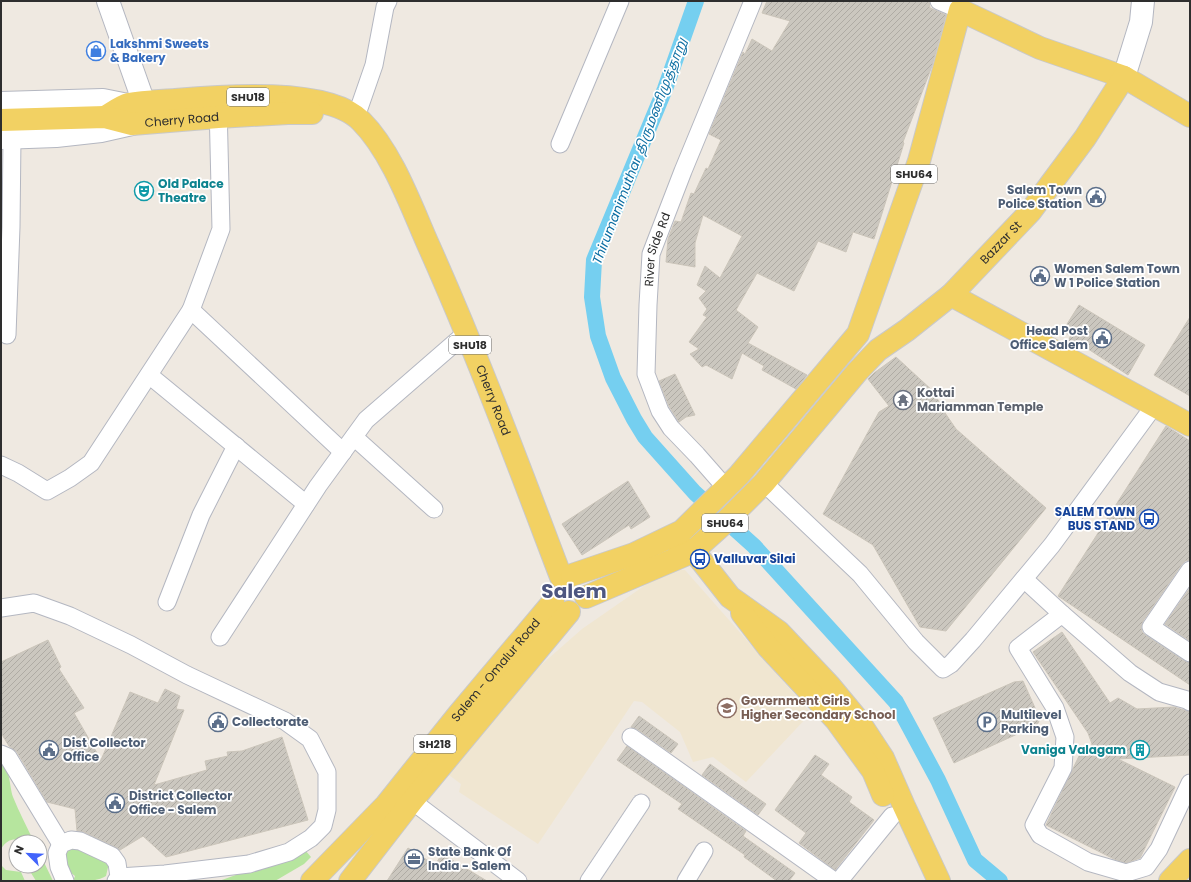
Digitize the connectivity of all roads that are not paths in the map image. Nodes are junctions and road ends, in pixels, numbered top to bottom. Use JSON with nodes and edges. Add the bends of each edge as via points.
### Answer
{"nodes":[{"id":1,"x":108,"y":1,"type":"edge"},
{"id":2,"x":388,"y":1,"type":"edge"},
{"id":3,"x":620,"y":1,"type":"edge"},
{"id":4,"x":753,"y":1,"type":"edge"},
{"id":5,"x":939,"y":1,"type":"edge"},
{"id":6,"x":1143,"y":1,"type":"edge"},
{"id":7,"x":961,"y":5,"type":"edge"},
{"id":8,"x":1124,"y":77,"type":"junction"},
{"id":9,"x":1,"y":103,"type":"edge"},
{"id":10,"x":218,"y":107,"type":"junction"},
{"id":11,"x":138,"y":114,"type":"junction"},
{"id":12,"x":1190,"y":116,"type":"edge"},
{"id":13,"x":359,"y":119,"type":"junction"},
{"id":14,"x":5,"y":132,"type":"edge"},
{"id":15,"x":560,"y":144,"type":"dead end"},
{"id":16,"x":951,"y":295,"type":"junction"},
{"id":17,"x":191,"y":310,"type":"junction"},
{"id":18,"x":466,"y":334,"type":"junction"},
{"id":19,"x":858,"y":334,"type":"junction"},
{"id":20,"x":7,"y":335,"type":"dead end"},
{"id":21,"x":878,"y":350,"type":"junction"},
{"id":22,"x":149,"y":376,"type":"junction"},
{"id":23,"x":1154,"y":406,"type":"junction"},
{"id":24,"x":1190,"y":425,"type":"edge"},
{"id":25,"x":354,"y":437,"type":"junction"},
{"id":26,"x":236,"y":446,"type":"junction"},
{"id":27,"x":343,"y":452,"type":"junction"},
{"id":28,"x":1,"y":465,"type":"edge"},
{"id":29,"x":733,"y":482,"type":"junction"},
{"id":30,"x":760,"y":487,"type":"junction"},
{"id":31,"x":306,"y":504,"type":"junction"},
{"id":32,"x":434,"y":509,"type":"dead end"},
{"id":33,"x":673,"y":535,"type":"junction"},
{"id":34,"x":692,"y":552,"type":"junction"},
{"id":35,"x":1190,"y":570,"type":"edge"},
{"id":36,"x":567,"y":576,"type":"junction"},
{"id":37,"x":1024,"y":579,"type":"junction"},
{"id":38,"x":586,"y":597,"type":"junction"},
{"id":39,"x":167,"y":602,"type":"dead end"},
{"id":40,"x":561,"y":607,"type":"junction"},
{"id":41,"x":1,"y":608,"type":"edge"},
{"id":42,"x":1062,"y":614,"type":"junction"},
{"id":43,"x":220,"y":637,"type":"dead end"},
{"id":44,"x":774,"y":640,"type":"junction"},
{"id":45,"x":1190,"y":653,"type":"edge"},
{"id":46,"x":1190,"y":702,"type":"edge"},
{"id":47,"x":631,"y":737,"type":"dead end"},
{"id":48,"x":1,"y":754,"type":"edge"},
{"id":49,"x":1190,"y":783,"type":"edge"},
{"id":50,"x":412,"y":801,"type":"junction"},
{"id":51,"x":641,"y":803,"type":"dead end"},
{"id":52,"x":892,"y":816,"type":"junction"},
{"id":53,"x":61,"y":844,"type":"junction"},
{"id":54,"x":704,"y":851,"type":"dead end"},
{"id":55,"x":1190,"y":860,"type":"edge"},
{"id":56,"x":1127,"y":877,"type":"edge"},
{"id":57,"x":117,"y":879,"type":"edge"},
{"id":58,"x":65,"y":881,"type":"edge"},
{"id":59,"x":312,"y":881,"type":"edge"},
{"id":60,"x":350,"y":881,"type":"edge"},
{"id":61,"x":518,"y":881,"type":"edge"},
{"id":62,"x":589,"y":881,"type":"edge"},
{"id":63,"x":686,"y":881,"type":"edge"},
{"id":64,"x":834,"y":881,"type":"edge"},
{"id":65,"x":839,"y":881,"type":"edge"},
{"id":66,"x":924,"y":881,"type":"edge"},
{"id":67,"x":939,"y":881,"type":"edge"},
{"id":68,"x":1170,"y":881,"type":"edge"}],
"edges":[{"from":1,"to":11,"type":"street"},
{"from":2,"to":13,"type":"street"},
{"from":3,"to":15,"type":"street"},
{"from":4,"to":29,"type":"street","name":"River Side Rd","via":[[651,254],[646,374],[660,411],[671,428],[697,455]]},
{"from":5,"to":7,"type":"street"},
{"from":6,"to":8,"type":"street","name":"Bazzar St","via":[[1141,22]]},
{"from":7,"to":8,"type":"main road","via":[[1040,48]]},
{"from":7,"to":19,"type":"main road","number":"SHU64","via":[[918,162]]},
{"from":8,"to":12,"type":"main road"},
{"from":8,"to":16,"type":"main road","name":"Bazzar St","via":[[1085,138],[1030,212]]},
{"from":9,"to":11,"type":"street","via":[[103,100]]},
{"from":10,"to":11,"type":"main road","name":"Cherry Road"},
{"from":10,"to":13,"type":"main road","name":"Cherry Road","via":[[316,113]]},
{"from":10,"to":17,"type":"street","via":[[221,229]]},
{"from":11,"to":14,"type":"main road"},
{"from":11,"to":14,"type":"street","name":"Cherry Road","via":[[101,131],[56,136]]},
{"from":13,"to":18,"type":"main road","name":"Cherry Road","number":"SHU18","via":[[381,146],[396,173]]},
{"from":14,"to":20,"type":"street","via":[[11,227]]},
{"from":16,"to":21,"type":"main road","name":"Bazzar St"},
{"from":16,"to":23,"type":"main road"},
{"from":17,"to":22,"type":"street"},
{"from":17,"to":27,"type":"street"},
{"from":18,"to":25,"type":"street","via":[[366,420]]},
{"from":18,"to":36,"type":"main road","name":"Cherry Road","number":"SHU18"},
{"from":19,"to":21,"type":"main road"},
{"from":19,"to":29,"type":"main road"},
{"from":21,"to":30,"type":"main road","number":"SHU64"},
{"from":22,"to":26,"type":"street"},
{"from":22,"to":28,"type":"street","via":[[91,463],[47,492]]},
{"from":23,"to":24,"type":"main road"},
{"from":23,"to":37,"type":"street"},
{"from":25,"to":27,"type":"street"},
{"from":25,"to":32,"type":"street"},
{"from":26,"to":31,"type":"street"},
{"from":26,"to":39,"type":"street","via":[[201,515]]},
{"from":27,"to":31,"type":"street"},
{"from":29,"to":33,"type":"main road"},
{"from":30,"to":34,"type":"main road","number":"SHU64"},
{"from":30,"to":37,"type":"street","via":[[860,574],[916,642],[943,669],[952,664]]},
{"from":31,"to":43,"type":"street"},
{"from":33,"to":34,"type":"main road"},
{"from":33,"to":36,"type":"main road","via":[[634,554]]},
{"from":34,"to":38,"type":"main road"},
{"from":34,"to":44,"type":"main road","via":[[730,597]]},
{"from":35,"to":45,"type":"street","via":[[1151,627]]},
{"from":36,"to":38,"type":"main road","via":[[582,581],[587,592]]},
{"from":36,"to":40,"type":"main road","via":[[552,585],[551,597]]},
{"from":37,"to":42,"type":"street"},
{"from":38,"to":40,"type":"main road","via":[[579,608]]},
{"from":40,"to":50,"type":"main road","name":"Salem - Omalur Road","number":"SH218"},
{"from":40,"to":59,"type":"main road","name":"Salem - Omalur Road","number":"SH218","via":[[458,715],[386,805]]},
{"from":41,"to":57,"type":"street","via":[[34,603],[70,616],[285,721],[310,739],[326,772],[327,810],[323,826],[311,838],[289,852],[249,864]]},
{"from":42,"to":46,"type":"street","via":[[1130,673],[1159,692]]},
{"from":42,"to":56,"type":"street","via":[[1018,648],[1055,708],[1065,737],[1063,768],[1034,825],[1040,835],[1088,862]]},
{"from":44,"to":52,"type":"main road","via":[[873,771]]},
{"from":44,"to":67,"type":"main road","via":[[829,685],[858,720],[883,758]]},
{"from":47,"to":64,"type":"street"},
{"from":48,"to":53,"type":"street","via":[[8,757]]},
{"from":49,"to":56,"type":"street","via":[[1160,849],[1146,867]]},
{"from":50,"to":60,"type":"main road","name":"Salem - Omalur Road","number":"SH218"},
{"from":50,"to":61,"type":"street"},
{"from":51,"to":62,"type":"street"},
{"from":52,"to":65,"type":"street"},
{"from":52,"to":66,"type":"main road"},
{"from":53,"to":57,"type":"street","via":[[71,840],[80,841],[112,856],[117,863]]},
{"from":53,"to":58,"type":"street","via":[[57,853]]},
{"from":54,"to":63,"type":"street"},
{"from":55,"to":68,"type":"main road"}]}
